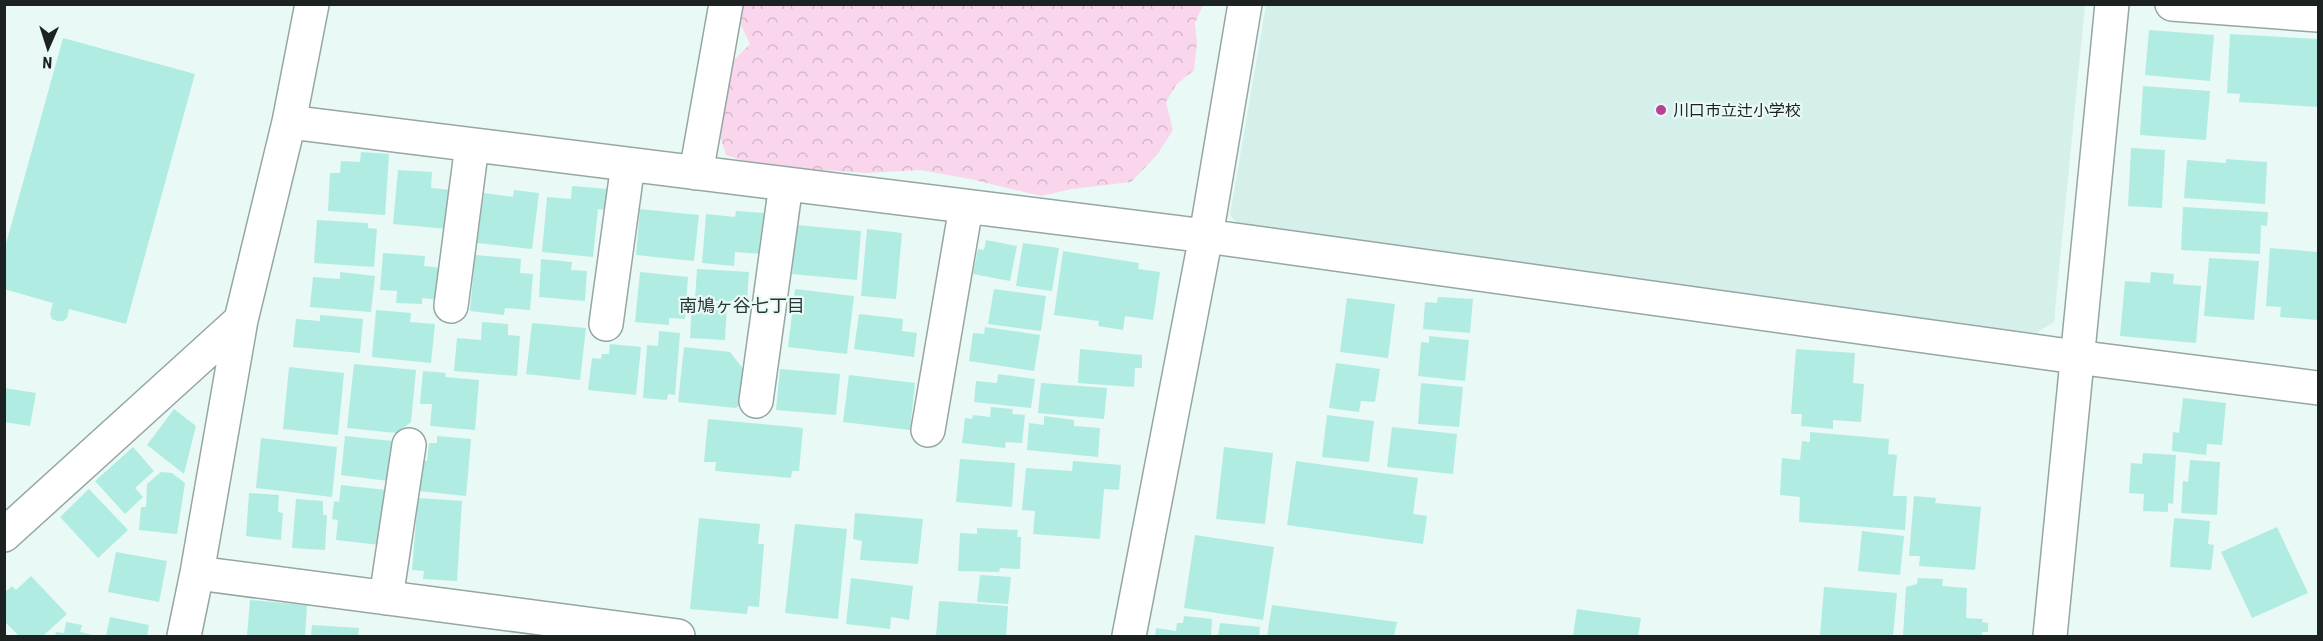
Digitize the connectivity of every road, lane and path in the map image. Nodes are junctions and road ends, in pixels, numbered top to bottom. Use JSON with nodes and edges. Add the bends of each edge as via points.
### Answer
{"nodes":[{"id":1,"x":312,"y":4,"type":"edge"},
{"id":2,"x":726,"y":4,"type":"edge"},
{"id":3,"x":1245,"y":4,"type":"edge"},
{"id":4,"x":2112,"y":4,"type":"edge"},
{"id":5,"x":2172,"y":4,"type":"edge"},
{"id":6,"x":2319,"y":15,"type":"edge"},
{"id":7,"x":289,"y":122,"type":"junction"},
{"id":8,"x":472,"y":145,"type":"junction"},
{"id":9,"x":628,"y":164,"type":"junction"},
{"id":10,"x":696,"y":173,"type":"junction"},
{"id":11,"x":786,"y":184,"type":"junction"},
{"id":12,"x":966,"y":207,"type":"junction"},
{"id":13,"x":1206,"y":236,"type":"junction"},
{"id":14,"x":451,"y":306,"type":"dead end"},
{"id":15,"x":241,"y":320,"type":"junction"},
{"id":16,"x":606,"y":324,"type":"dead end"},
{"id":17,"x":2076,"y":357,"type":"junction"},
{"id":18,"x":2319,"y":388,"type":"edge"},
{"id":19,"x":756,"y":401,"type":"dead end"},
{"id":20,"x":928,"y":430,"type":"dead end"},
{"id":21,"x":409,"y":445,"type":"dead end"},
{"id":22,"x":4,"y":535,"type":"edge"},
{"id":23,"x":197,"y":573,"type":"junction"},
{"id":24,"x":386,"y":598,"type":"junction"},
{"id":25,"x":184,"y":636,"type":"edge"},
{"id":26,"x":678,"y":636,"type":"edge"},
{"id":27,"x":1129,"y":636,"type":"edge"},
{"id":28,"x":2050,"y":636,"type":"edge"}],
"edges":[{"from":1,"to":7,"type":"street"},
{"from":2,"to":10,"type":"street"},
{"from":3,"to":13,"type":"street"},
{"from":4,"to":17,"type":"street"},
{"from":5,"to":6,"type":"street"},
{"from":7,"to":8,"type":"street"},
{"from":7,"to":15,"type":"street"},
{"from":8,"to":9,"type":"street"},
{"from":8,"to":14,"type":"street"},
{"from":9,"to":10,"type":"street"},
{"from":9,"to":16,"type":"street"},
{"from":10,"to":11,"type":"street"},
{"from":11,"to":12,"type":"street"},
{"from":11,"to":19,"type":"street"},
{"from":12,"to":13,"type":"street"},
{"from":12,"to":20,"type":"street"},
{"from":13,"to":17,"type":"street"},
{"from":13,"to":27,"type":"street"},
{"from":15,"to":22,"type":"street"},
{"from":15,"to":23,"type":"street"},
{"from":17,"to":18,"type":"street"},
{"from":17,"to":28,"type":"street"},
{"from":21,"to":24,"type":"street"},
{"from":23,"to":24,"type":"street"},
{"from":23,"to":25,"type":"street"},
{"from":24,"to":26,"type":"street"}]}
